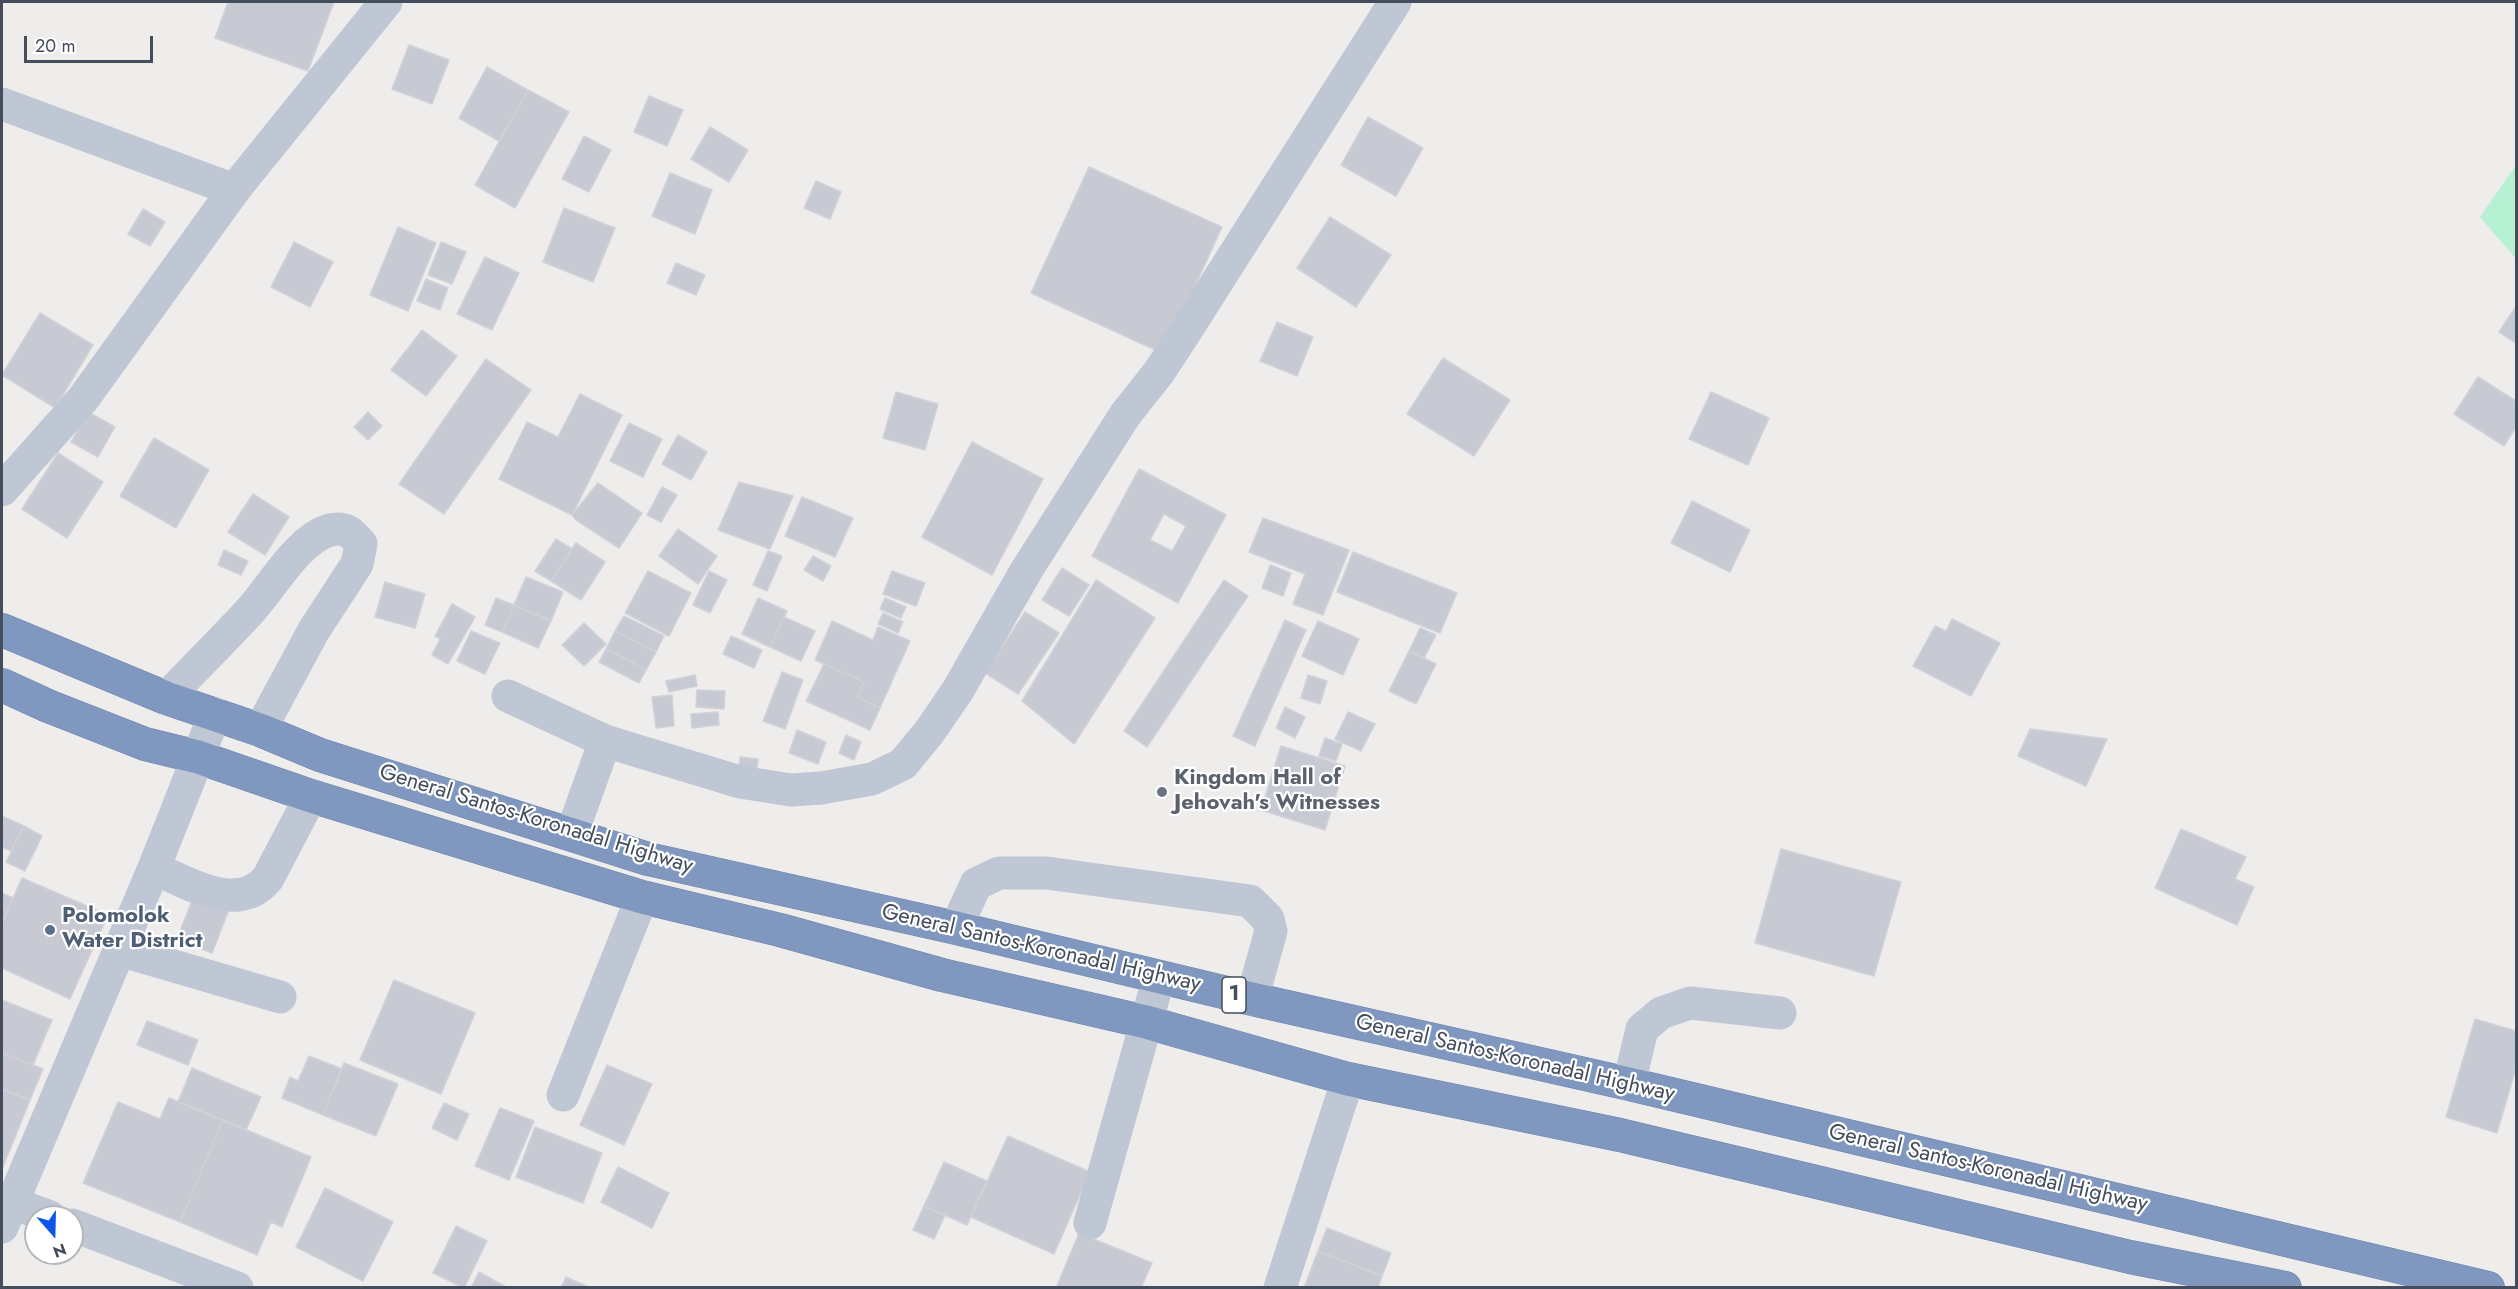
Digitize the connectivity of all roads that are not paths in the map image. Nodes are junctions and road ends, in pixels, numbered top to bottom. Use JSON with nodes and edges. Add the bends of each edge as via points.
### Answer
{"nodes":[{"id":1,"x":386,"y":2,"type":"edge"},
{"id":2,"x":1395,"y":2,"type":"edge"},
{"id":3,"x":2,"y":104,"type":"edge"},
{"id":4,"x":234,"y":190,"type":"junction"},
{"id":5,"x":2,"y":490,"type":"edge"},
{"id":6,"x":2,"y":630,"type":"edge"},
{"id":7,"x":2,"y":685,"type":"edge"},
{"id":8,"x":508,"y":696,"type":"dead end"},
{"id":9,"x":166,"y":698,"type":"junction"},
{"id":10,"x":215,"y":714,"type":"junction"},
{"id":11,"x":260,"y":730,"type":"junction"},
{"id":12,"x":605,"y":741,"type":"junction"},
{"id":13,"x":198,"y":757,"type":"junction"},
{"id":14,"x":311,"y":796,"type":"junction"},
{"id":15,"x":572,"y":833,"type":"junction"},
{"id":16,"x":154,"y":868,"type":"junction"},
{"id":17,"x":642,"y":897,"type":"junction"},
{"id":18,"x":956,"y":928,"type":"junction"},
{"id":19,"x":119,"y":950,"type":"junction"},
{"id":20,"x":1159,"y":976,"type":"junction"},
{"id":21,"x":280,"y":997,"type":"dead end"},
{"id":22,"x":1252,"y":999,"type":"junction"},
{"id":23,"x":1780,"y":1013,"type":"dead end"},
{"id":24,"x":1146,"y":1022,"type":"junction"},
{"id":25,"x":1348,"y":1079,"type":"junction"},
{"id":26,"x":1629,"y":1084,"type":"junction"},
{"id":27,"x":563,"y":1095,"type":"dead end"},
{"id":28,"x":5,"y":1209,"type":"edge"},
{"id":29,"x":24,"y":1212,"type":"edge"},
{"id":30,"x":1090,"y":1223,"type":"dead end"},
{"id":31,"x":84,"y":1230,"type":"edge"},
{"id":32,"x":237,"y":1287,"type":"edge"},
{"id":33,"x":1280,"y":1287,"type":"edge"},
{"id":34,"x":2285,"y":1287,"type":"edge"},
{"id":35,"x":2488,"y":1287,"type":"edge"}],
"edges":[{"from":1,"to":4,"type":"street"},
{"from":2,"to":12,"type":"street","via":[[1159,372],[1125,415],[1026,571],[958,690],[903,764],[872,779],[791,790],[740,782]]},
{"from":3,"to":4,"type":"street"},
{"from":4,"to":5,"type":"street","via":[[83,399]]},
{"from":6,"to":9,"type":"highway","name":"General Santos-Koronadal Highway","number":"1"},
{"from":7,"to":13,"type":"highway","name":"General Santos-Koronadal Highway","number":"1","via":[[145,744]]},
{"from":8,"to":12,"type":"street"},
{"from":9,"to":10,"type":"highway","name":"General Santos-Koronadal Highway","number":"1"},
{"from":9,"to":11,"type":"street","via":[[250,610],[306,543],[329,530],[351,531],[361,544],[357,564],[314,630]]},
{"from":10,"to":11,"type":"highway","name":"General Santos-Koronadal Highway","number":"1"},
{"from":10,"to":13,"type":"street"},
{"from":11,"to":15,"type":"highway","name":"General Santos-Koronadal Highway","number":"1","via":[[320,755]]},
{"from":12,"to":15,"type":"street"},
{"from":13,"to":14,"type":"highway","name":"General Santos-Koronadal Highway","number":"1"},
{"from":13,"to":16,"type":"street"},
{"from":14,"to":16,"type":"street","via":[[260,889],[244,895],[214,894]]},
{"from":14,"to":17,"type":"highway","name":"General Santos-Koronadal Highway","number":"1"},
{"from":15,"to":18,"type":"highway","name":"General Santos-Koronadal Highway","number":"1","via":[[648,859]]},
{"from":16,"to":19,"type":"street"},
{"from":17,"to":24,"type":"highway","name":"General Santos-Koronadal Highway","number":"1","via":[[942,975]]},
{"from":17,"to":27,"type":"street"},
{"from":18,"to":20,"type":"highway","name":"General Santos-Koronadal Highway","number":"1"},
{"from":18,"to":22,"type":"street","via":[[976,884],[999,873],[1047,873],[1250,901],[1268,919],[1271,931]]},
{"from":19,"to":21,"type":"street"},
{"from":19,"to":28,"type":"street"},
{"from":20,"to":22,"type":"highway","name":"General Santos-Koronadal Highway","number":"1"},
{"from":20,"to":24,"type":"street"},
{"from":22,"to":26,"type":"highway","name":"General Santos-Koronadal Highway","number":"1"},
{"from":23,"to":26,"type":"street","via":[[1690,1003],[1661,1013],[1642,1029]]},
{"from":24,"to":25,"type":"highway","name":"General Santos-Koronadal Highway","number":"1"},
{"from":24,"to":30,"type":"street"},
{"from":25,"to":33,"type":"street"},
{"from":25,"to":34,"type":"highway","name":"General Santos-Koronadal Highway","number":"1","via":[[1620,1135],[2130,1257]]},
{"from":26,"to":35,"type":"highway","name":"General Santos-Koronadal Highway","number":"1"},
{"from":28,"to":29,"type":"street"},
{"from":31,"to":32,"type":"street"}]}
